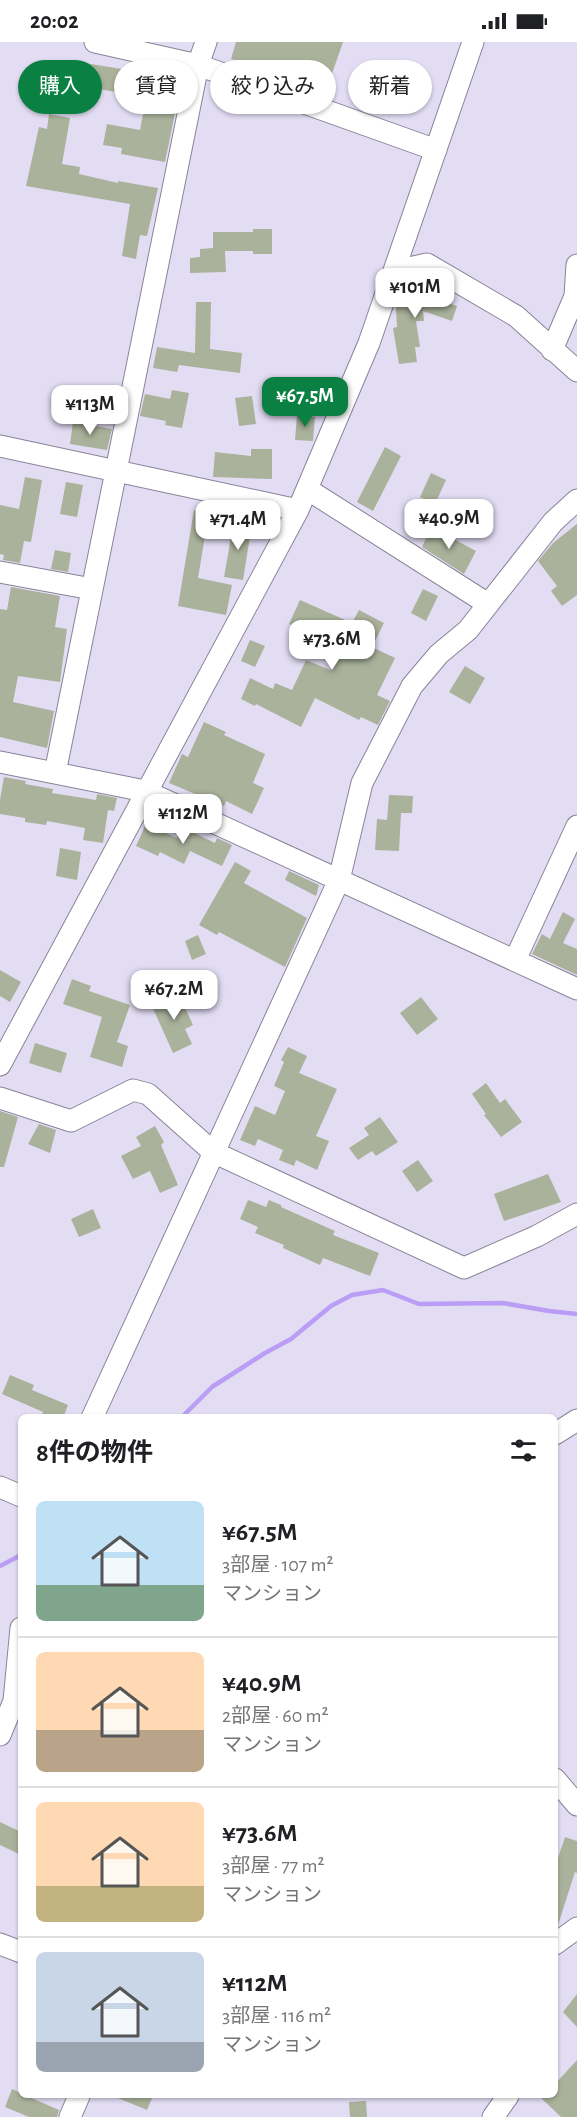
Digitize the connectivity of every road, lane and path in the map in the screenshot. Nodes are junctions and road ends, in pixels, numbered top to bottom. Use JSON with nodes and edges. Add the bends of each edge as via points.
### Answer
{"nodes":[{"id":1,"x":95,"y":42,"type":"edge"},
{"id":2,"x":206,"y":42,"type":"edge"},
{"id":3,"x":473,"y":42,"type":"edge"},
{"id":4,"x":176,"y":60,"type":"edge"},
{"id":5,"x":198,"y":65,"type":"joint"},
{"id":6,"x":188,"y":114,"type":"edge"},
{"id":7,"x":436,"y":150,"type":"junction"},
{"id":8,"x":396,"y":265,"type":"junction"},
{"id":9,"x":577,"y":265,"type":"edge"},
{"id":10,"x":552,"y":350,"type":"junction"},
{"id":11,"x":577,"y":371,"type":"edge"},
{"id":12,"x":0,"y":446,"type":"edge"},
{"id":13,"x":116,"y":470,"type":"junction"},
{"id":14,"x":307,"y":489,"type":"junction"},
{"id":15,"x":577,"y":500,"type":"edge"},
{"id":16,"x":298,"y":510,"type":"junction"},
{"id":17,"x":0,"y":572,"type":"edge"},
{"id":18,"x":92,"y":589,"type":"junction"},
{"id":19,"x":488,"y":604,"type":"junction"},
{"id":20,"x":0,"y":762,"type":"edge"},
{"id":21,"x":55,"y":773,"type":"junction"},
{"id":22,"x":145,"y":791,"type":"junction"},
{"id":23,"x":577,"y":826,"type":"edge"},
{"id":24,"x":339,"y":880,"type":"junction"},
{"id":25,"x":516,"y":960,"type":"junction"},
{"id":26,"x":577,"y":989,"type":"edge"},
{"id":27,"x":0,"y":1065,"type":"edge"},
{"id":28,"x":0,"y":1098,"type":"edge"},
{"id":29,"x":213,"y":1152,"type":"junction"},
{"id":30,"x":577,"y":1214,"type":"edge"},
{"id":31,"x":94,"y":1414,"type":"edge"},
{"id":32,"x":577,"y":1420,"type":"edge"},
{"id":33,"x":558,"y":1432,"type":"edge"},
{"id":34,"x":0,"y":1487,"type":"edge"},
{"id":35,"x":18,"y":1495,"type":"edge"},
{"id":36,"x":18,"y":1659,"type":"edge"},
{"id":37,"x":0,"y":1735,"type":"edge"},
{"id":38,"x":558,"y":1783,"type":"edge"},
{"id":39,"x":577,"y":1805,"type":"edge"},
{"id":40,"x":577,"y":1928,"type":"edge"},
{"id":41,"x":558,"y":1942,"type":"edge"},
{"id":42,"x":0,"y":1944,"type":"edge"},
{"id":43,"x":18,"y":1952,"type":"edge"},
{"id":44,"x":78,"y":2098,"type":"edge"},
{"id":45,"x":507,"y":2098,"type":"edge"},
{"id":46,"x":70,"y":2117,"type":"edge"},
{"id":47,"x":493,"y":2117,"type":"edge"}],
"edges":[{"from":1,"to":4,"type":"street"},
{"from":2,"to":5,"type":"street"},
{"from":3,"to":7,"type":"street"},
{"from":5,"to":7,"type":"street"},
{"from":6,"to":13,"type":"street"},
{"from":7,"to":8,"type":"street"},
{"from":8,"to":10,"type":"street","via":[[409,268],[427,264],[516,316]]},
{"from":8,"to":14,"type":"street","via":[[369,343]]},
{"from":9,"to":10,"type":"street","via":[[575,296]]},
{"from":10,"to":11,"type":"street"},
{"from":12,"to":13,"type":"street"},
{"from":13,"to":16,"type":"street"},
{"from":13,"to":18,"type":"street"},
{"from":14,"to":16,"type":"street"},
{"from":14,"to":19,"type":"street"},
{"from":15,"to":19,"type":"street","via":[[553,522]]},
{"from":16,"to":22,"type":"street"},
{"from":17,"to":18,"type":"street"},
{"from":18,"to":21,"type":"street"},
{"from":19,"to":24,"type":"street","via":[[468,630],[439,654],[412,686],[362,783]]},
{"from":20,"to":21,"type":"street"},
{"from":21,"to":22,"type":"street"},
{"from":22,"to":24,"type":"street"},
{"from":22,"to":27,"type":"street"},
{"from":23,"to":25,"type":"street"},
{"from":24,"to":25,"type":"street"},
{"from":24,"to":29,"type":"street"},
{"from":25,"to":26,"type":"street"},
{"from":28,"to":29,"type":"street","via":[[71,1121],[133,1090],[148,1094]]},
{"from":29,"to":30,"type":"street","via":[[464,1268]]},
{"from":29,"to":31,"type":"street"},
{"from":32,"to":33,"type":"street"},
{"from":34,"to":35,"type":"street"},
{"from":36,"to":37,"type":"street","via":[[14,1701]]},
{"from":38,"to":39,"type":"street"},
{"from":40,"to":41,"type":"street"},
{"from":42,"to":43,"type":"street"},
{"from":44,"to":46,"type":"street"},
{"from":45,"to":47,"type":"street"}]}
